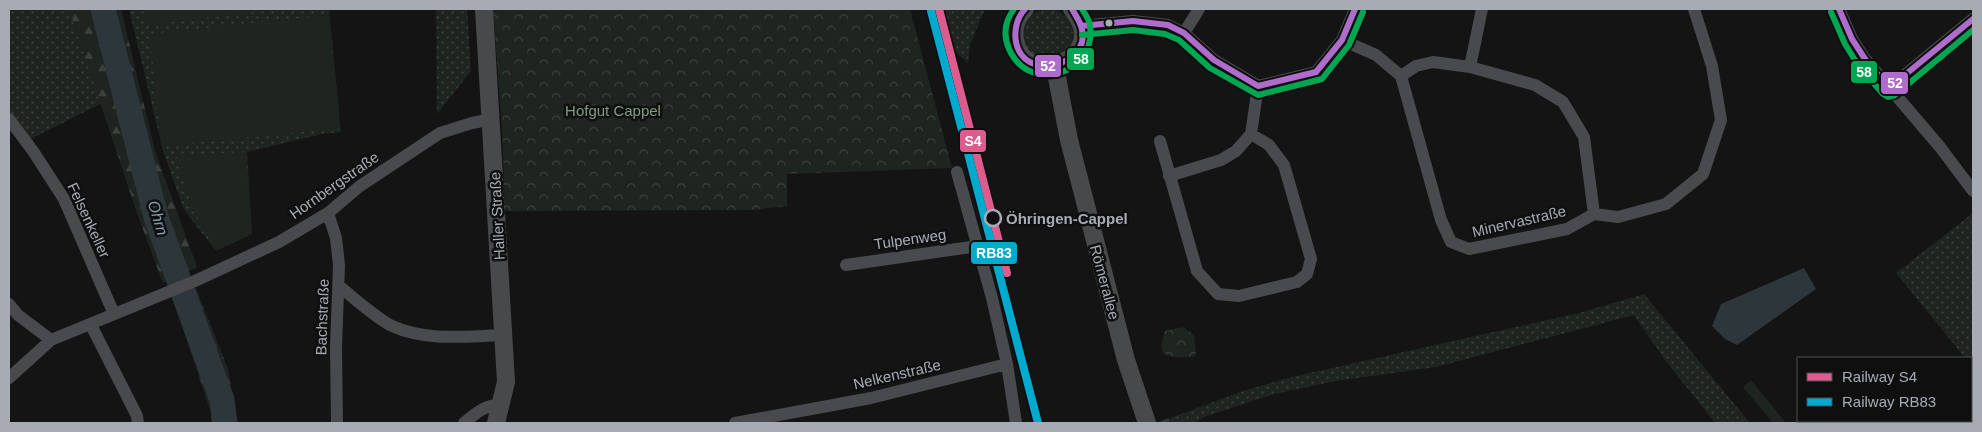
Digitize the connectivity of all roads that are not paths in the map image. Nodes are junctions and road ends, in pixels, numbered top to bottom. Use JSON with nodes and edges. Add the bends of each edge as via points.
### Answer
{"nodes":[{"id":1,"x":484,"y":9,"type":"edge"},
{"id":2,"x":1025,"y":9,"type":"edge"},
{"id":3,"x":1072,"y":9,"type":"edge"},
{"id":4,"x":1199,"y":9,"type":"edge"},
{"id":5,"x":1355,"y":9,"type":"edge"},
{"id":6,"x":1482,"y":9,"type":"edge"},
{"id":7,"x":1694,"y":9,"type":"edge"},
{"id":8,"x":1839,"y":9,"type":"edge"},
{"id":9,"x":1973,"y":19,"type":"edge"},
{"id":10,"x":1081,"y":26,"type":"junction"},
{"id":11,"x":1184,"y":33,"type":"junction"},
{"id":12,"x":1342,"y":40,"type":"junction"},
{"id":13,"x":1055,"y":67,"type":"junction"},
{"id":14,"x":1470,"y":67,"type":"junction"},
{"id":15,"x":1401,"y":76,"type":"junction"},
{"id":16,"x":1258,"y":86,"type":"junction"},
{"id":17,"x":1889,"y":88,"type":"junction"},
{"id":18,"x":9,"y":119,"type":"edge"},
{"id":19,"x":492,"y":119,"type":"junction"},
{"id":20,"x":1251,"y":134,"type":"junction"},
{"id":21,"x":1160,"y":141,"type":"dead end"},
{"id":22,"x":957,"y":172,"type":"dead end"},
{"id":23,"x":1169,"y":176,"type":"junction"},
{"id":24,"x":1973,"y":191,"type":"edge"},
{"id":25,"x":328,"y":213,"type":"junction"},
{"id":26,"x":1594,"y":214,"type":"junction"},
{"id":27,"x":978,"y":246,"type":"junction"},
{"id":28,"x":846,"y":265,"type":"dead end"},
{"id":29,"x":339,"y":286,"type":"junction"},
{"id":30,"x":9,"y":304,"type":"edge"},
{"id":31,"x":114,"y":314,"type":"junction"},
{"id":32,"x":91,"y":324,"type":"junction"},
{"id":33,"x":504,"y":334,"type":"junction"},
{"id":34,"x":50,"y":340,"type":"junction"},
{"id":35,"x":1006,"y":364,"type":"junction"},
{"id":36,"x":9,"y":378,"type":"edge"},
{"id":37,"x":501,"y":406,"type":"junction"},
{"id":38,"x":1144,"y":416,"type":"edge"},
{"id":39,"x":138,"y":423,"type":"edge"},
{"id":40,"x":337,"y":423,"type":"edge"},
{"id":41,"x":464,"y":423,"type":"edge"},
{"id":42,"x":496,"y":423,"type":"edge"},
{"id":43,"x":735,"y":423,"type":"edge"},
{"id":44,"x":1016,"y":423,"type":"edge"}],
"edges":[{"from":1,"to":19,"type":"street","name":"Haller Straße"},
{"from":2,"to":13,"type":"street","via":[[1016,22],[1014,32],[1021,54],[1042,67]]},
{"from":3,"to":10,"type":"street"},
{"from":4,"to":11,"type":"street"},
{"from":5,"to":12,"type":"street"},
{"from":6,"to":14,"type":"street"},
{"from":7,"to":26,"type":"street","via":[[1712,66],[1722,120],[1704,174],[1666,204],[1618,216]]},
{"from":8,"to":17,"type":"street","via":[[1852,39]]},
{"from":9,"to":17,"type":"street"},
{"from":10,"to":11,"type":"street","via":[[1133,21],[1168,25]]},
{"from":10,"to":13,"type":"street","via":[[1077,52]]},
{"from":11,"to":16,"type":"street","via":[[1214,60]]},
{"from":12,"to":15,"type":"street","via":[[1376,55]]},
{"from":12,"to":16,"type":"street","via":[[1316,72]]},
{"from":13,"to":38,"type":"street","name":"Römerallee","via":[[1069,140],[1126,360]]},
{"from":14,"to":15,"type":"street","via":[[1432,62],[1416,66]]},
{"from":14,"to":26,"type":"street","via":[[1534,85],[1563,102],[1584,137]]},
{"from":15,"to":26,"type":"street","name":"Minervastraße","via":[[1441,220],[1452,242],[1469,249],[1567,229]]},
{"from":16,"to":20,"type":"street"},
{"from":17,"to":24,"type":"street"},
{"from":18,"to":31,"type":"street","name":"Felsenkeller","via":[[64,199]]},
{"from":19,"to":25,"type":"street","name":"Hornbergstraße","via":[[440,132],[360,186]]},
{"from":19,"to":33,"type":"street","name":"Haller Straße"},
{"from":20,"to":23,"type":"street","via":[[1236,151],[1221,160]]},
{"from":20,"to":23,"type":"street","via":[[1269,145],[1284,165],[1311,259],[1308,274],[1297,282],[1239,296],[1218,294],[1197,271]]},
{"from":21,"to":23,"type":"street"},
{"from":22,"to":27,"type":"street"},
{"from":25,"to":29,"type":"street","name":"Bachstraße","via":[[336,238]]},
{"from":25,"to":31,"type":"street","name":"Hornbergstraße","via":[[279,242]]},
{"from":27,"to":28,"type":"street","name":"Tulpenweg"},
{"from":27,"to":35,"type":"street"},
{"from":29,"to":33,"type":"street","via":[[391,325],[414,334],[442,337]]},
{"from":29,"to":40,"type":"street","name":"Bachstraße"},
{"from":30,"to":34,"type":"street","via":[[18,316]]},
{"from":31,"to":32,"type":"street"},
{"from":32,"to":34,"type":"street"},
{"from":32,"to":39,"type":"street"},
{"from":33,"to":37,"type":"street","name":"Haller Straße","via":[[506,382]]},
{"from":34,"to":36,"type":"street"},
{"from":35,"to":43,"type":"street","name":"Nelkenstraße","via":[[871,398]]},
{"from":35,"to":44,"type":"street"},
{"from":37,"to":41,"type":"street","via":[[493,404],[486,407]]},
{"from":37,"to":42,"type":"street","name":"Haller Straße"}]}
